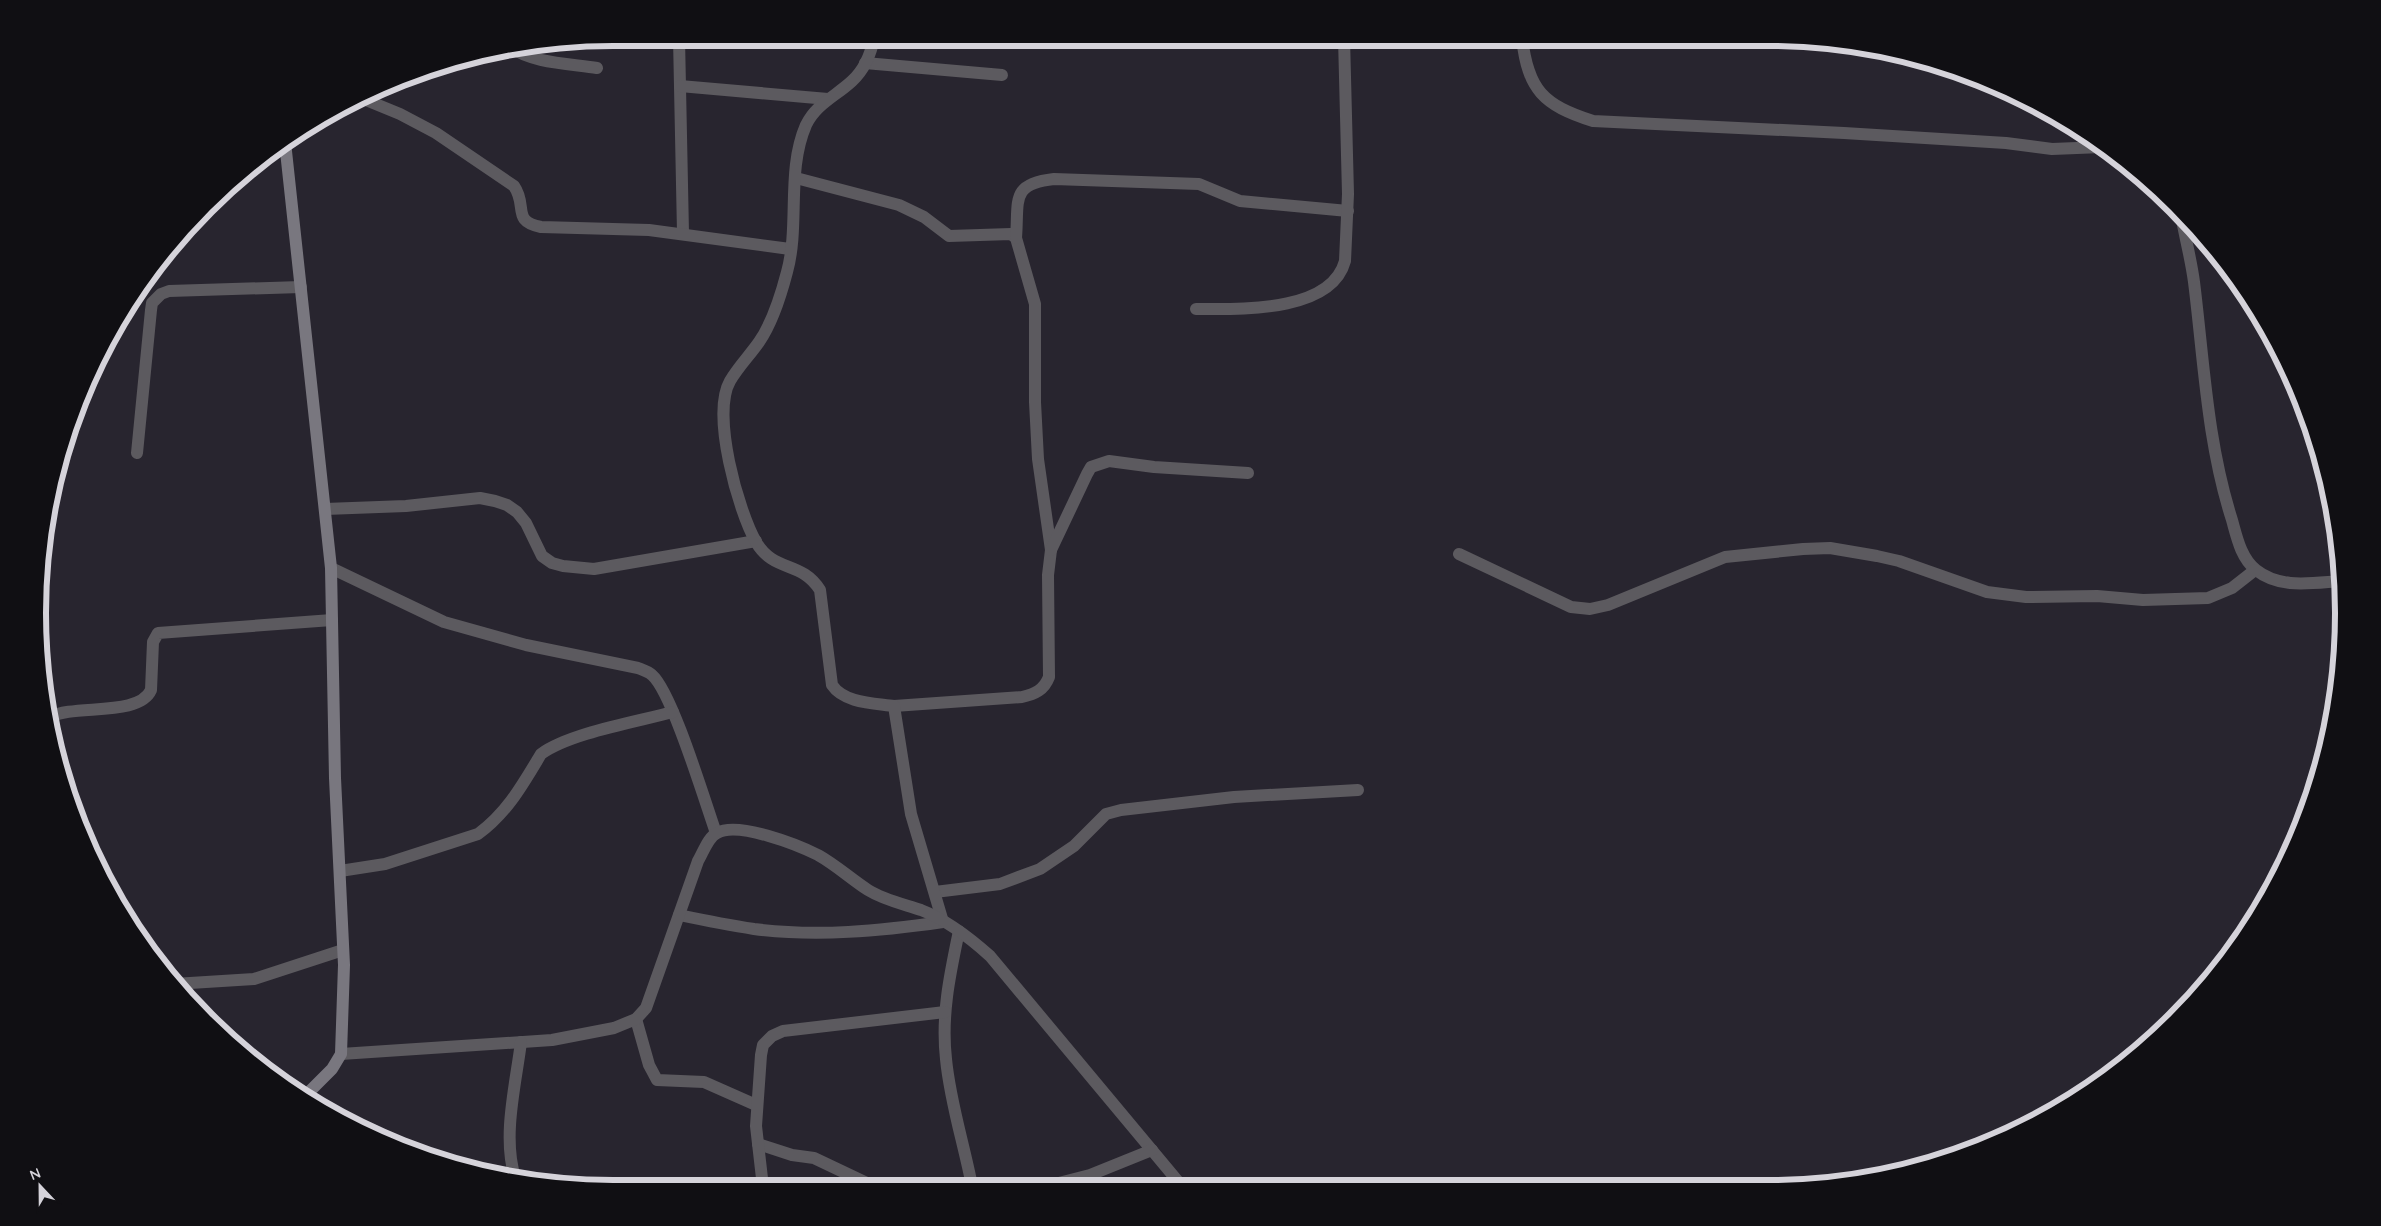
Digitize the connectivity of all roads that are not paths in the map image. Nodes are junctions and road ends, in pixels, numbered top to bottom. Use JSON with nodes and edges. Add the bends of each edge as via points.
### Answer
{"nodes":[{"id":1,"x":679,"y":46,"type":"edge"},
{"id":2,"x":871,"y":46,"type":"edge"},
{"id":3,"x":1344,"y":46,"type":"edge"},
{"id":4,"x":1523,"y":46,"type":"edge"},
{"id":5,"x":522,"y":54,"type":"edge"},
{"id":6,"x":865,"y":63,"type":"junction"},
{"id":7,"x":597,"y":68,"type":"dead end"},
{"id":8,"x":1002,"y":75,"type":"dead end"},
{"id":9,"x":680,"y":86,"type":"junction"},
{"id":10,"x":828,"y":99,"type":"junction"},
{"id":11,"x":370,"y":101,"type":"edge"},
{"id":12,"x":2091,"y":147,"type":"edge"},
{"id":13,"x":286,"y":150,"type":"edge"},
{"id":14,"x":796,"y":178,"type":"junction"},
{"id":15,"x":1348,"y":211,"type":"junction"},
{"id":16,"x":2184,"y":228,"type":"edge"},
{"id":17,"x":683,"y":233,"type":"junction"},
{"id":18,"x":1016,"y":238,"type":"junction"},
{"id":19,"x":790,"y":249,"type":"junction"},
{"id":20,"x":301,"y":287,"type":"junction"},
{"id":21,"x":1196,"y":309,"type":"dead end"},
{"id":22,"x":137,"y":453,"type":"dead end"},
{"id":23,"x":1248,"y":474,"type":"dead end"},
{"id":24,"x":325,"y":509,"type":"junction"},
{"id":25,"x":756,"y":541,"type":"junction"},
{"id":26,"x":1051,"y":550,"type":"junction"},
{"id":27,"x":1459,"y":554,"type":"dead end"},
{"id":28,"x":331,"y":568,"type":"junction"},
{"id":29,"x":2255,"y":570,"type":"junction"},
{"id":30,"x":2334,"y":581,"type":"edge"},
{"id":31,"x":332,"y":620,"type":"junction"},
{"id":32,"x":894,"y":706,"type":"junction"},
{"id":33,"x":673,"y":712,"type":"junction"},
{"id":34,"x":56,"y":716,"type":"edge"},
{"id":35,"x":1358,"y":790,"type":"dead end"},
{"id":36,"x":716,"y":832,"type":"junction"},
{"id":37,"x":340,"y":870,"type":"junction"},
{"id":38,"x":935,"y":892,"type":"junction"},
{"id":39,"x":679,"y":916,"type":"junction"},
{"id":40,"x":943,"y":922,"type":"junction"},
{"id":41,"x":960,"y":931,"type":"junction"},
{"id":42,"x":343,"y":950,"type":"junction"},
{"id":43,"x":184,"y":983,"type":"edge"},
{"id":44,"x":945,"y":1012,"type":"junction"},
{"id":45,"x":636,"y":1019,"type":"junction"},
{"id":46,"x":521,"y":1042,"type":"junction"},
{"id":47,"x":341,"y":1054,"type":"junction"},
{"id":48,"x":310,"y":1091,"type":"edge"},
{"id":49,"x":756,"y":1105,"type":"junction"},
{"id":50,"x":758,"y":1144,"type":"junction"},
{"id":51,"x":1152,"y":1150,"type":"junction"},
{"id":52,"x":514,"y":1171,"type":"edge"},
{"id":53,"x":762,"y":1180,"type":"edge"},
{"id":54,"x":860,"y":1180,"type":"edge"},
{"id":55,"x":971,"y":1180,"type":"edge"},
{"id":56,"x":1070,"y":1180,"type":"edge"},
{"id":57,"x":1176,"y":1180,"type":"edge"}],
"edges":[{"from":1,"to":9,"type":"street"},
{"from":2,"to":6,"type":"street"},
{"from":3,"to":15,"type":"street"},
{"from":4,"to":12,"type":"street","via":[[1525,65],[1535,86],[1546,98],[1568,113],[1593,121],[1844,133],[2052,149]]},
{"from":5,"to":7,"type":"street"},
{"from":6,"to":8,"type":"street"},
{"from":6,"to":10,"type":"street","via":[[853,80]]},
{"from":9,"to":10,"type":"street"},
{"from":9,"to":17,"type":"street"},
{"from":10,"to":14,"type":"street","via":[[814,112],[806,126]]},
{"from":11,"to":17,"type":"street","via":[[436,133],[514,186],[520,196],[523,218],[530,225]]},
{"from":13,"to":20,"type":"street"},
{"from":14,"to":18,"type":"street","via":[[899,205],[924,217],[949,236],[1004,233]]},
{"from":14,"to":19,"type":"street"},
{"from":15,"to":18,"type":"street","via":[[1240,201],[1199,184],[1054,179],[1035,181],[1023,190],[1019,198]]},
{"from":15,"to":21,"type":"street","via":[[1345,261],[1331,286],[1303,298],[1270,306]]},
{"from":16,"to":29,"type":"street","via":[[2194,280],[2216,466],[2239,543]]},
{"from":17,"to":19,"type":"street"},
{"from":18,"to":26,"type":"street","via":[[1035,304],[1038,459]]},
{"from":19,"to":25,"type":"street","via":[[788,269],[768,328],[730,382],[722,409],[725,440],[740,501]]},
{"from":20,"to":22,"type":"street","via":[[183,290],[161,294],[152,303]]},
{"from":20,"to":24,"type":"street"},
{"from":23,"to":26,"type":"street","via":[[1100,462],[1087,474]]},
{"from":24,"to":25,"type":"street","via":[[406,506],[462,499],[495,501],[517,512],[542,556],[552,563],[594,569]]},
{"from":24,"to":28,"type":"street"},
{"from":25,"to":32,"type":"street","via":[[766,556],[803,572],[820,590],[828,666],[837,692],[845,697]]},
{"from":26,"to":32,"type":"street","via":[[1048,575],[1049,677],[1041,690],[1022,697]]},
{"from":27,"to":29,"type":"street","via":[[1571,607],[1590,609],[1608,605],[1725,557],[1803,549],[1830,548],[1884,558],[1987,592],[2026,597],[2208,598],[2232,588]]},
{"from":28,"to":31,"type":"street"},
{"from":28,"to":33,"type":"street","via":[[444,622],[526,645],[638,668],[652,674]]},
{"from":29,"to":30,"type":"street","via":[[2282,583]]},
{"from":31,"to":34,"type":"street","via":[[158,633],[154,642],[148,696],[132,704]]},
{"from":31,"to":37,"type":"street"},
{"from":32,"to":38,"type":"street","via":[[911,814]]},
{"from":33,"to":36,"type":"street"},
{"from":33,"to":37,"type":"street","via":[[568,740],[541,754],[511,804],[478,834],[385,864]]},
{"from":35,"to":38,"type":"street","via":[[1234,797],[1121,810],[1106,814],[1074,846],[1040,868],[1000,884]]},
{"from":36,"to":39,"type":"street","via":[[698,861]]},
{"from":36,"to":40,"type":"street","via":[[734,829],[793,844],[819,856],[868,890]]},
{"from":37,"to":42,"type":"street"},
{"from":38,"to":40,"type":"street"},
{"from":39,"to":40,"type":"street","via":[[754,929],[791,931],[864,932]]},
{"from":39,"to":45,"type":"street","via":[[646,1008]]},
{"from":40,"to":41,"type":"street"},
{"from":41,"to":44,"type":"street"},
{"from":41,"to":51,"type":"street","via":[[990,956]]},
{"from":42,"to":43,"type":"street","via":[[254,979]]},
{"from":42,"to":47,"type":"street"},
{"from":44,"to":49,"type":"street","via":[[782,1031],[763,1045]]},
{"from":44,"to":55,"type":"street","via":[[948,1075]]},
{"from":45,"to":46,"type":"street","via":[[605,1030]]},
{"from":45,"to":49,"type":"street","via":[[648,1066],[657,1080],[704,1082]]},
{"from":46,"to":47,"type":"street"},
{"from":46,"to":52,"type":"street","via":[[509,1152]]},
{"from":47,"to":48,"type":"street","via":[[332,1069]]},
{"from":49,"to":50,"type":"street"},
{"from":50,"to":53,"type":"street"},
{"from":50,"to":54,"type":"street","via":[[814,1158]]},
{"from":51,"to":56,"type":"street"},
{"from":51,"to":57,"type":"street"}]}
